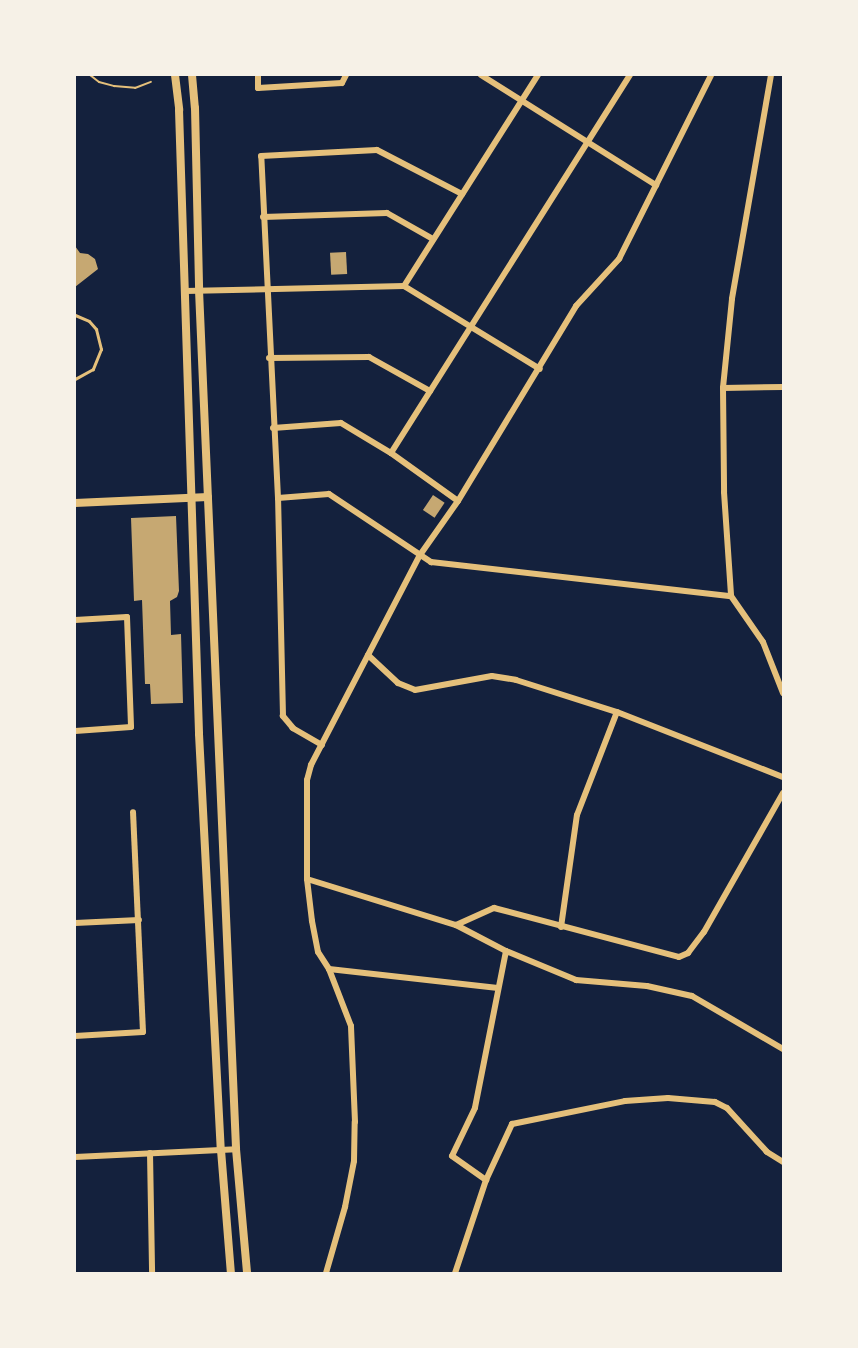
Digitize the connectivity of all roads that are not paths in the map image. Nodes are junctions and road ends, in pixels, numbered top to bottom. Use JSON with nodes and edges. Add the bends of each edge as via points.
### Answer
{"nodes":[{"id":1,"x":175,"y":75,"type":"edge"},
{"id":2,"x":192,"y":75,"type":"edge"},
{"id":3,"x":258,"y":75,"type":"edge"},
{"id":4,"x":346,"y":75,"type":"edge"},
{"id":5,"x":481,"y":75,"type":"edge"},
{"id":6,"x":538,"y":75,"type":"edge"},
{"id":7,"x":630,"y":75,"type":"edge"},
{"id":8,"x":711,"y":75,"type":"edge"},
{"id":9,"x":771,"y":75,"type":"edge"},
{"id":10,"x":522,"y":100,"type":"junction"},
{"id":11,"x":588,"y":141,"type":"junction"},
{"id":12,"x":656,"y":185,"type":"junction"},
{"id":13,"x":462,"y":194,"type":"junction"},
{"id":14,"x":264,"y":217,"type":"junction"},
{"id":15,"x":433,"y":239,"type":"junction"},
{"id":16,"x":404,"y":286,"type":"junction"},
{"id":17,"x":266,"y":289,"type":"junction"},
{"id":18,"x":199,"y":290,"type":"junction"},
{"id":19,"x":185,"y":291,"type":"junction"},
{"id":20,"x":75,"y":315,"type":"edge"},
{"id":21,"x":471,"y":324,"type":"junction"},
{"id":22,"x":269,"y":358,"type":"junction"},
{"id":23,"x":540,"y":369,"type":"junction"},
{"id":24,"x":75,"y":379,"type":"edge"},
{"id":25,"x":783,"y":387,"type":"edge"},
{"id":26,"x":723,"y":388,"type":"junction"},
{"id":27,"x":430,"y":391,"type":"junction"},
{"id":28,"x":273,"y":428,"type":"junction"},
{"id":29,"x":391,"y":453,"type":"junction"},
{"id":30,"x":192,"y":497,"type":"junction"},
{"id":31,"x":208,"y":497,"type":"junction"},
{"id":32,"x":278,"y":498,"type":"junction"},
{"id":33,"x":458,"y":501,"type":"junction"},
{"id":34,"x":75,"y":503,"type":"edge"},
{"id":35,"x":420,"y":555,"type":"junction"},
{"id":36,"x":731,"y":596,"type":"junction"},
{"id":37,"x":75,"y":620,"type":"edge"},
{"id":38,"x":368,"y":655,"type":"junction"},
{"id":39,"x":783,"y":693,"type":"edge"},
{"id":40,"x":617,"y":712,"type":"junction"},
{"id":41,"x":75,"y":731,"type":"edge"},
{"id":42,"x":322,"y":745,"type":"junction"},
{"id":43,"x":783,"y":777,"type":"edge"},
{"id":44,"x":783,"y":793,"type":"edge"},
{"id":45,"x":133,"y":812,"type":"dead end"},
{"id":46,"x":307,"y":879,"type":"junction"},
{"id":47,"x":139,"y":920,"type":"junction"},
{"id":48,"x":75,"y":923,"type":"edge"},
{"id":49,"x":456,"y":925,"type":"junction"},
{"id":50,"x":561,"y":927,"type":"junction"},
{"id":51,"x":506,"y":951,"type":"junction"},
{"id":52,"x":329,"y":969,"type":"junction"},
{"id":53,"x":498,"y":988,"type":"junction"},
{"id":54,"x":75,"y":1036,"type":"edge"},
{"id":55,"x":783,"y":1048,"type":"edge"},
{"id":56,"x":236,"y":1149,"type":"junction"},
{"id":57,"x":221,"y":1150,"type":"junction"},
{"id":58,"x":150,"y":1153,"type":"junction"},
{"id":59,"x":75,"y":1157,"type":"edge"},
{"id":60,"x":783,"y":1162,"type":"edge"},
{"id":61,"x":486,"y":1180,"type":"junction"},
{"id":62,"x":153,"y":1273,"type":"edge"},
{"id":63,"x":231,"y":1273,"type":"edge"},
{"id":64,"x":247,"y":1273,"type":"edge"},
{"id":65,"x":326,"y":1273,"type":"edge"},
{"id":66,"x":454,"y":1273,"type":"edge"}],
"edges":[{"from":1,"to":19,"type":"street"},
{"from":2,"to":18,"type":"street"},
{"from":3,"to":4,"type":"street","via":[[258,88],[342,83]]},
{"from":5,"to":10,"type":"street"},
{"from":6,"to":10,"type":"street"},
{"from":7,"to":11,"type":"street"},
{"from":8,"to":12,"type":"street"},
{"from":9,"to":26,"type":"street","via":[[732,299]]},
{"from":10,"to":11,"type":"street"},
{"from":10,"to":13,"type":"street"},
{"from":11,"to":12,"type":"street"},
{"from":11,"to":21,"type":"street"},
{"from":12,"to":23,"type":"street","via":[[619,259],[576,306]]},
{"from":13,"to":14,"type":"street","via":[[377,150],[261,156]]},
{"from":13,"to":15,"type":"street"},
{"from":14,"to":15,"type":"street","via":[[387,213]]},
{"from":14,"to":17,"type":"street"},
{"from":15,"to":16,"type":"street"},
{"from":16,"to":17,"type":"street"},
{"from":16,"to":21,"type":"street"},
{"from":17,"to":18,"type":"street"},
{"from":17,"to":22,"type":"street"},
{"from":18,"to":19,"type":"street"},
{"from":18,"to":31,"type":"street"},
{"from":19,"to":30,"type":"street"},
{"from":20,"to":24,"type":"lane","via":[[96,329],[101,349],[93,369]]},
{"from":21,"to":23,"type":"street"},
{"from":21,"to":27,"type":"street"},
{"from":22,"to":27,"type":"street","via":[[369,357]]},
{"from":22,"to":28,"type":"street"},
{"from":23,"to":33,"type":"street"},
{"from":25,"to":26,"type":"street"},
{"from":26,"to":36,"type":"street"},
{"from":27,"to":29,"type":"street"},
{"from":28,"to":29,"type":"street","via":[[341,423]]},
{"from":28,"to":32,"type":"street"},
{"from":29,"to":33,"type":"street"},
{"from":30,"to":31,"type":"street"},
{"from":30,"to":34,"type":"street"},
{"from":30,"to":57,"type":"street","via":[[199,734]]},
{"from":31,"to":56,"type":"street"},
{"from":32,"to":35,"type":"street","via":[[329,494]]},
{"from":32,"to":42,"type":"street","via":[[283,716],[293,728]]},
{"from":33,"to":35,"type":"street"},
{"from":35,"to":36,"type":"street","via":[[431,562]]},
{"from":35,"to":38,"type":"street"},
{"from":36,"to":39,"type":"street","via":[[763,642]]},
{"from":37,"to":41,"type":"street","via":[[127,617],[130,727]]},
{"from":38,"to":40,"type":"street","via":[[398,683],[415,690],[492,676]]},
{"from":38,"to":42,"type":"street"},
{"from":40,"to":43,"type":"street"},
{"from":40,"to":50,"type":"street","via":[[577,816]]},
{"from":42,"to":46,"type":"street","via":[[307,780]]},
{"from":44,"to":50,"type":"street","via":[[704,932],[688,953],[679,957]]},
{"from":45,"to":47,"type":"street"},
{"from":46,"to":49,"type":"street"},
{"from":46,"to":52,"type":"street","via":[[318,952]]},
{"from":47,"to":48,"type":"street"},
{"from":47,"to":54,"type":"street","via":[[143,1032]]},
{"from":49,"to":50,"type":"street","via":[[494,908]]},
{"from":49,"to":51,"type":"street"},
{"from":51,"to":53,"type":"street"},
{"from":51,"to":55,"type":"street","via":[[576,980],[647,986],[692,996]]},
{"from":52,"to":53,"type":"street"},
{"from":52,"to":65,"type":"street","via":[[351,1026],[355,1122],[354,1161]]},
{"from":53,"to":61,"type":"street","via":[[475,1108],[452,1156]]},
{"from":56,"to":57,"type":"street"},
{"from":56,"to":64,"type":"street"},
{"from":57,"to":58,"type":"street"},
{"from":57,"to":63,"type":"street"},
{"from":58,"to":59,"type":"street"},
{"from":58,"to":62,"type":"street"},
{"from":60,"to":61,"type":"street","via":[[766,1152],[727,1108],[715,1102],[668,1098],[625,1101],[512,1124]]},
{"from":61,"to":66,"type":"street"}]}
